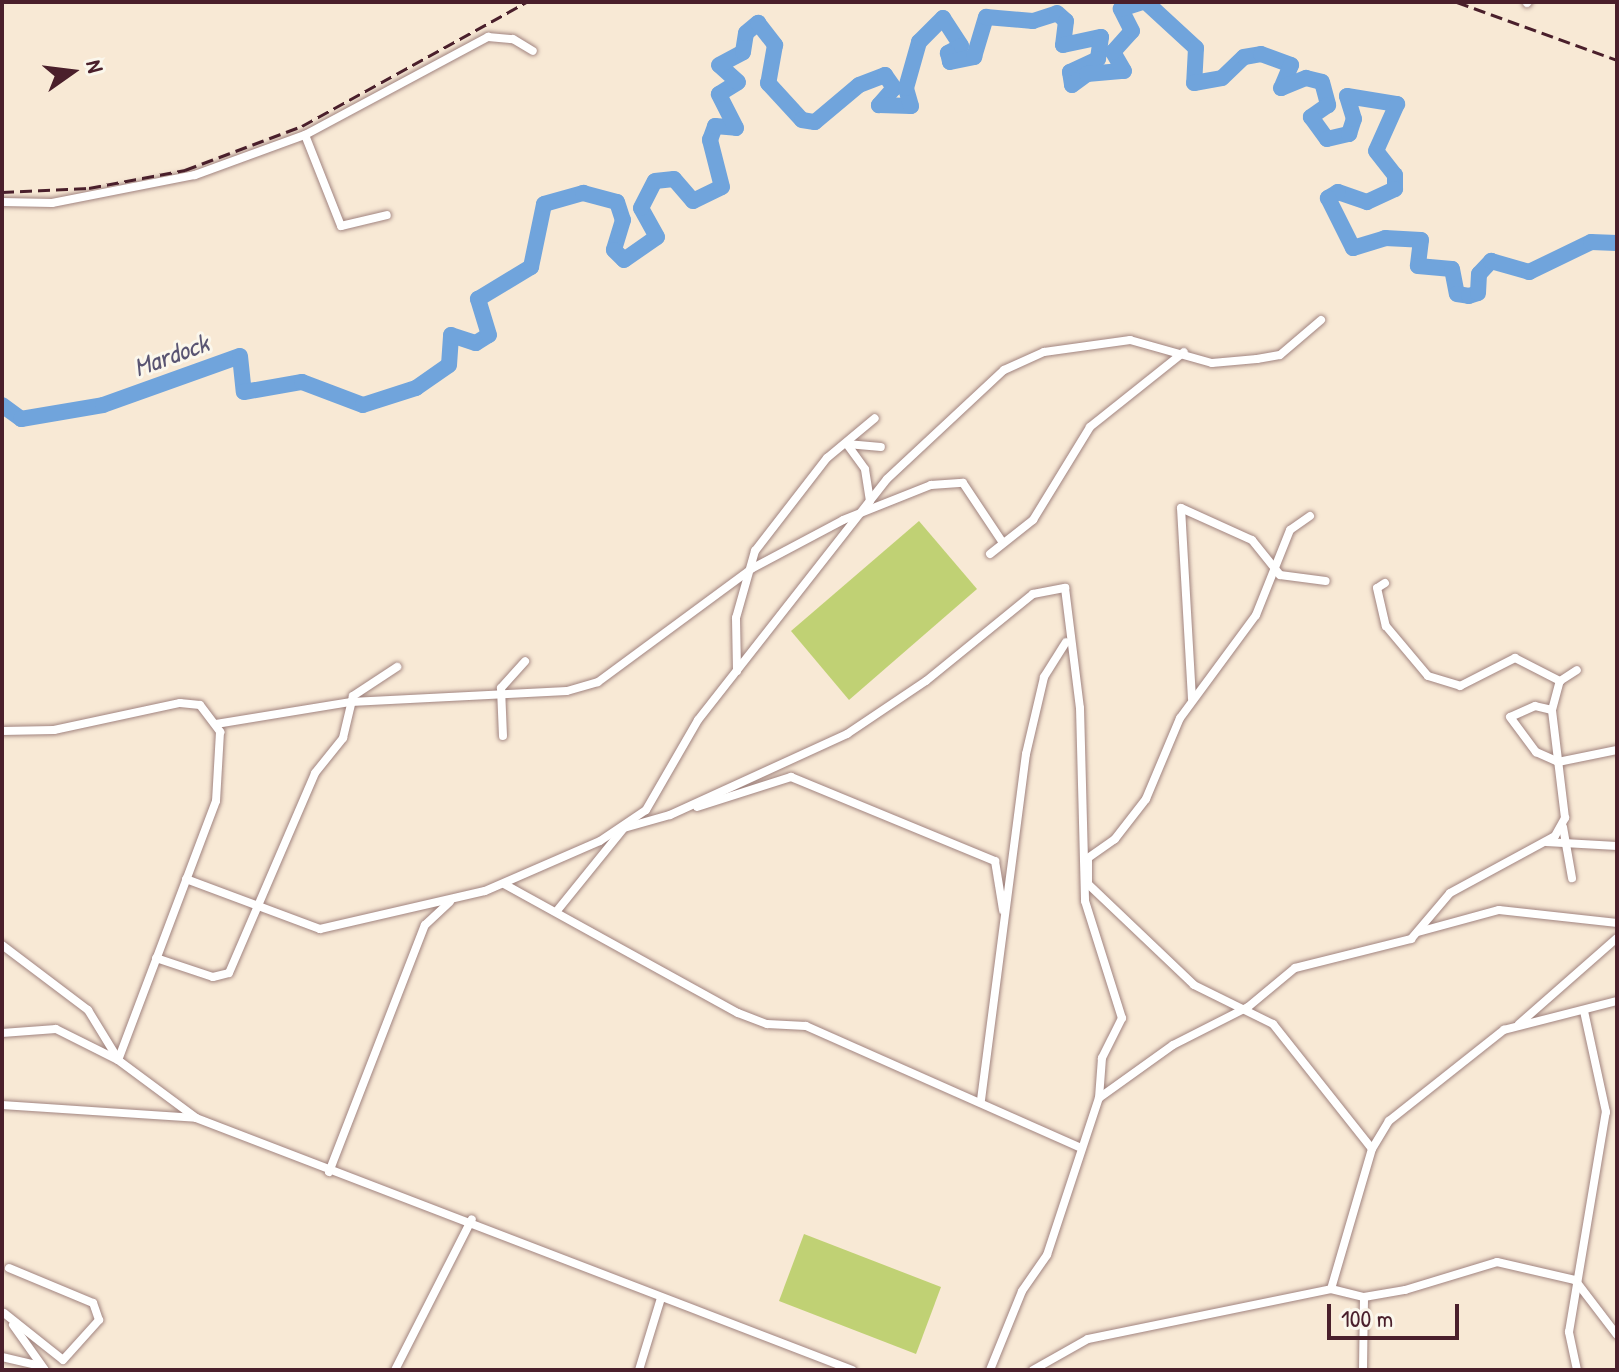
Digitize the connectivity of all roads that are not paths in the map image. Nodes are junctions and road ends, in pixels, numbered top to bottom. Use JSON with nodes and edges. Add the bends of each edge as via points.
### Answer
{"nodes":[{"id":1,"x":533,"y":51,"type":"dead end"},
{"id":2,"x":305,"y":135,"type":"junction"},
{"id":3,"x":2,"y":202,"type":"edge"},
{"id":4,"x":387,"y":215,"type":"dead end"},
{"id":5,"x":1321,"y":320,"type":"dead end"},
{"id":6,"x":1184,"y":352,"type":"junction"},
{"id":7,"x":875,"y":418,"type":"dead end"},
{"id":8,"x":847,"y":444,"type":"junction"},
{"id":9,"x":881,"y":447,"type":"dead end"},
{"id":10,"x":870,"y":502,"type":"junction"},
{"id":11,"x":1310,"y":516,"type":"dead end"},
{"id":12,"x":858,"y":517,"type":"junction"},
{"id":13,"x":1003,"y":543,"type":"junction"},
{"id":14,"x":990,"y":554,"type":"dead end"},
{"id":15,"x":751,"y":569,"type":"junction"},
{"id":16,"x":1271,"y":569,"type":"junction"},
{"id":17,"x":1326,"y":581,"type":"dead end"},
{"id":18,"x":1385,"y":583,"type":"dead end"},
{"id":19,"x":1066,"y":642,"type":"junction"},
{"id":20,"x":525,"y":661,"type":"dead end"},
{"id":21,"x":397,"y":667,"type":"dead end"},
{"id":22,"x":1577,"y":670,"type":"dead end"},
{"id":23,"x":737,"y":671,"type":"junction"},
{"id":24,"x":1560,"y":681,"type":"junction"},
{"id":25,"x":502,"y":695,"type":"junction"},
{"id":26,"x":1192,"y":699,"type":"junction"},
{"id":27,"x":351,"y":702,"type":"junction"},
{"id":28,"x":1552,"y":710,"type":"junction"},
{"id":29,"x":216,"y":724,"type":"junction"},
{"id":30,"x":2,"y":731,"type":"edge"},
{"id":31,"x":503,"y":736,"type":"dead end"},
{"id":32,"x":1617,"y":750,"type":"edge"},
{"id":33,"x":1558,"y":762,"type":"junction"},
{"id":34,"x":670,"y":815,"type":"junction"},
{"id":35,"x":1563,"y":827,"type":"junction"},
{"id":36,"x":624,"y":828,"type":"junction"},
{"id":37,"x":1546,"y":842,"type":"junction"},
{"id":38,"x":1565,"y":846,"type":"junction"},
{"id":39,"x":1617,"y":846,"type":"edge"},
{"id":40,"x":1572,"y":878,"type":"dead end"},
{"id":41,"x":186,"y":879,"type":"junction"},
{"id":42,"x":504,"y":884,"type":"junction"},
{"id":43,"x":451,"y":902,"type":"junction"},
{"id":44,"x":259,"y":909,"type":"junction"},
{"id":45,"x":556,"y":912,"type":"junction"},
{"id":46,"x":1004,"y":923,"type":"junction"},
{"id":47,"x":1617,"y":923,"type":"edge"},
{"id":48,"x":1417,"y":932,"type":"junction"},
{"id":49,"x":1617,"y":938,"type":"edge"},
{"id":50,"x":2,"y":945,"type":"edge"},
{"id":51,"x":156,"y":958,"type":"junction"},
{"id":52,"x":1617,"y":1001,"type":"edge"},
{"id":53,"x":1248,"y":1007,"type":"junction"},
{"id":54,"x":1584,"y":1011,"type":"junction"},
{"id":55,"x":1519,"y":1024,"type":"junction"},
{"id":56,"x":2,"y":1033,"type":"edge"},
{"id":57,"x":118,"y":1060,"type":"junction"},
{"id":58,"x":1099,"y":1098,"type":"junction"},
{"id":59,"x":981,"y":1100,"type":"junction"},
{"id":60,"x":2,"y":1105,"type":"edge"},
{"id":61,"x":196,"y":1118,"type":"junction"},
{"id":62,"x":1081,"y":1148,"type":"junction"},
{"id":63,"x":1372,"y":1149,"type":"junction"},
{"id":64,"x":329,"y":1172,"type":"junction"},
{"id":65,"x":472,"y":1219,"type":"junction"},
{"id":66,"x":9,"y":1268,"type":"dead end"},
{"id":67,"x":1575,"y":1280,"type":"junction"},
{"id":68,"x":1331,"y":1289,"type":"junction"},
{"id":69,"x":1364,"y":1297,"type":"junction"},
{"id":70,"x":661,"y":1298,"type":"junction"},
{"id":71,"x":3,"y":1311,"type":"edge"},
{"id":72,"x":1617,"y":1335,"type":"edge"},
{"id":73,"x":2,"y":1357,"type":"edge"},
{"id":74,"x":43,"y":1368,"type":"edge"},
{"id":75,"x":847,"y":1369,"type":"edge"},
{"id":76,"x":395,"y":1370,"type":"edge"},
{"id":77,"x":639,"y":1370,"type":"edge"},
{"id":78,"x":990,"y":1370,"type":"edge"},
{"id":79,"x":1033,"y":1370,"type":"edge"},
{"id":80,"x":1363,"y":1370,"type":"edge"},
{"id":81,"x":1577,"y":1370,"type":"edge"}],
"edges":[{"from":1,"to":2,"type":"street","via":[[513,39],[488,37]]},
{"from":2,"to":3,"type":"street","via":[[150,186],[52,203]]},
{"from":2,"to":4,"type":"street","via":[[341,226]]},
{"from":5,"to":6,"type":"street","via":[[1280,355],[1212,363]]},
{"from":6,"to":10,"type":"street","via":[[1130,340],[1018,361],[959,406]]},
{"from":6,"to":13,"type":"street","via":[[1090,427],[1033,520]]},
{"from":7,"to":8,"type":"street"},
{"from":8,"to":9,"type":"street"},
{"from":8,"to":10,"type":"street","via":[[865,469]]},
{"from":8,"to":15,"type":"street","via":[[766,535]]},
{"from":10,"to":12,"type":"street"},
{"from":11,"to":16,"type":"street","via":[[1290,530]]},
{"from":12,"to":13,"type":"street","via":[[904,493],[963,483]]},
{"from":12,"to":15,"type":"street"},
{"from":12,"to":23,"type":"street"},
{"from":13,"to":14,"type":"street"},
{"from":15,"to":23,"type":"street","via":[[736,618]]},
{"from":15,"to":25,"type":"street","via":[[598,682]]},
{"from":16,"to":17,"type":"street"},
{"from":16,"to":26,"type":"street","via":[[1256,615]]},
{"from":16,"to":26,"type":"street","via":[[1252,540],[1181,508]]},
{"from":18,"to":24,"type":"street","via":[[1377,588],[1386,626],[1428,676],[1460,686],[1515,658]]},
{"from":19,"to":34,"type":"street","via":[[1069,597],[1065,588],[1044,587],[847,734]]},
{"from":19,"to":46,"type":"street","via":[[1044,677],[1029,739]]},
{"from":19,"to":58,"type":"street","via":[[1080,708],[1085,901],[1122,1018],[1102,1058]]},
{"from":20,"to":25,"type":"street","via":[[506,677]]},
{"from":21,"to":27,"type":"street"},
{"from":22,"to":24,"type":"street"},
{"from":23,"to":36,"type":"street","via":[[684,740],[646,810]]},
{"from":24,"to":28,"type":"street"},
{"from":25,"to":27,"type":"street"},
{"from":25,"to":31,"type":"street"},
{"from":26,"to":53,"type":"street","via":[[1146,799],[1115,839],[1088,858],[1088,884],[1194,985]]},
{"from":27,"to":29,"type":"street"},
{"from":27,"to":44,"type":"street","via":[[343,738],[315,773]]},
{"from":28,"to":33,"type":"street"},
{"from":28,"to":33,"type":"street","via":[[1515,712],[1510,723],[1536,752]]},
{"from":29,"to":30,"type":"street","via":[[200,705],[180,703],[54,730]]},
{"from":29,"to":41,"type":"street","via":[[222,772]]},
{"from":32,"to":33,"type":"street"},
{"from":33,"to":35,"type":"street"},
{"from":34,"to":36,"type":"street"},
{"from":34,"to":46,"type":"street","via":[[791,777],[995,861]]},
{"from":35,"to":37,"type":"street"},
{"from":35,"to":38,"type":"street"},
{"from":36,"to":42,"type":"street"},
{"from":36,"to":45,"type":"street"},
{"from":37,"to":38,"type":"street"},
{"from":37,"to":48,"type":"street","via":[[1450,893]]},
{"from":38,"to":39,"type":"street"},
{"from":38,"to":40,"type":"street"},
{"from":41,"to":44,"type":"street"},
{"from":41,"to":51,"type":"street"},
{"from":42,"to":43,"type":"street"},
{"from":42,"to":45,"type":"street"},
{"from":43,"to":44,"type":"street","via":[[395,908],[320,929]]},
{"from":43,"to":64,"type":"street","via":[[425,925]]},
{"from":44,"to":51,"type":"street","via":[[223,978]]},
{"from":45,"to":59,"type":"street","via":[[738,1013],[767,1024],[806,1026]]},
{"from":46,"to":59,"type":"street"},
{"from":47,"to":48,"type":"street","via":[[1499,910]]},
{"from":48,"to":53,"type":"street","via":[[1399,946],[1311,960]]},
{"from":49,"to":55,"type":"street"},
{"from":50,"to":57,"type":"street","via":[[88,1010]]},
{"from":51,"to":57,"type":"street"},
{"from":52,"to":54,"type":"street"},
{"from":53,"to":58,"type":"street","via":[[1173,1045]]},
{"from":53,"to":63,"type":"street","via":[[1281,1033]]},
{"from":54,"to":55,"type":"street"},
{"from":54,"to":67,"type":"street","via":[[1606,1112]]},
{"from":55,"to":63,"type":"street","via":[[1415,1095]]},
{"from":56,"to":57,"type":"street","via":[[56,1029]]},
{"from":57,"to":61,"type":"street"},
{"from":58,"to":62,"type":"street"},
{"from":59,"to":62,"type":"street"},
{"from":60,"to":61,"type":"street"},
{"from":61,"to":64,"type":"street"},
{"from":62,"to":78,"type":"street","via":[[1047,1255],[1022,1291]]},
{"from":63,"to":68,"type":"street"},
{"from":64,"to":65,"type":"street"},
{"from":65,"to":70,"type":"street"},
{"from":65,"to":76,"type":"street"},
{"from":66,"to":71,"type":"street","via":[[93,1303],[99,1320],[63,1360]]},
{"from":67,"to":69,"type":"street","via":[[1497,1262]]},
{"from":67,"to":72,"type":"street"},
{"from":67,"to":81,"type":"street","via":[[1569,1332]]},
{"from":68,"to":69,"type":"street"},
{"from":68,"to":79,"type":"street","via":[[1088,1339]]},
{"from":69,"to":80,"type":"street"},
{"from":70,"to":75,"type":"street"},
{"from":70,"to":77,"type":"street"},
{"from":71,"to":74,"type":"street"},
{"from":73,"to":74,"type":"street"}]}
